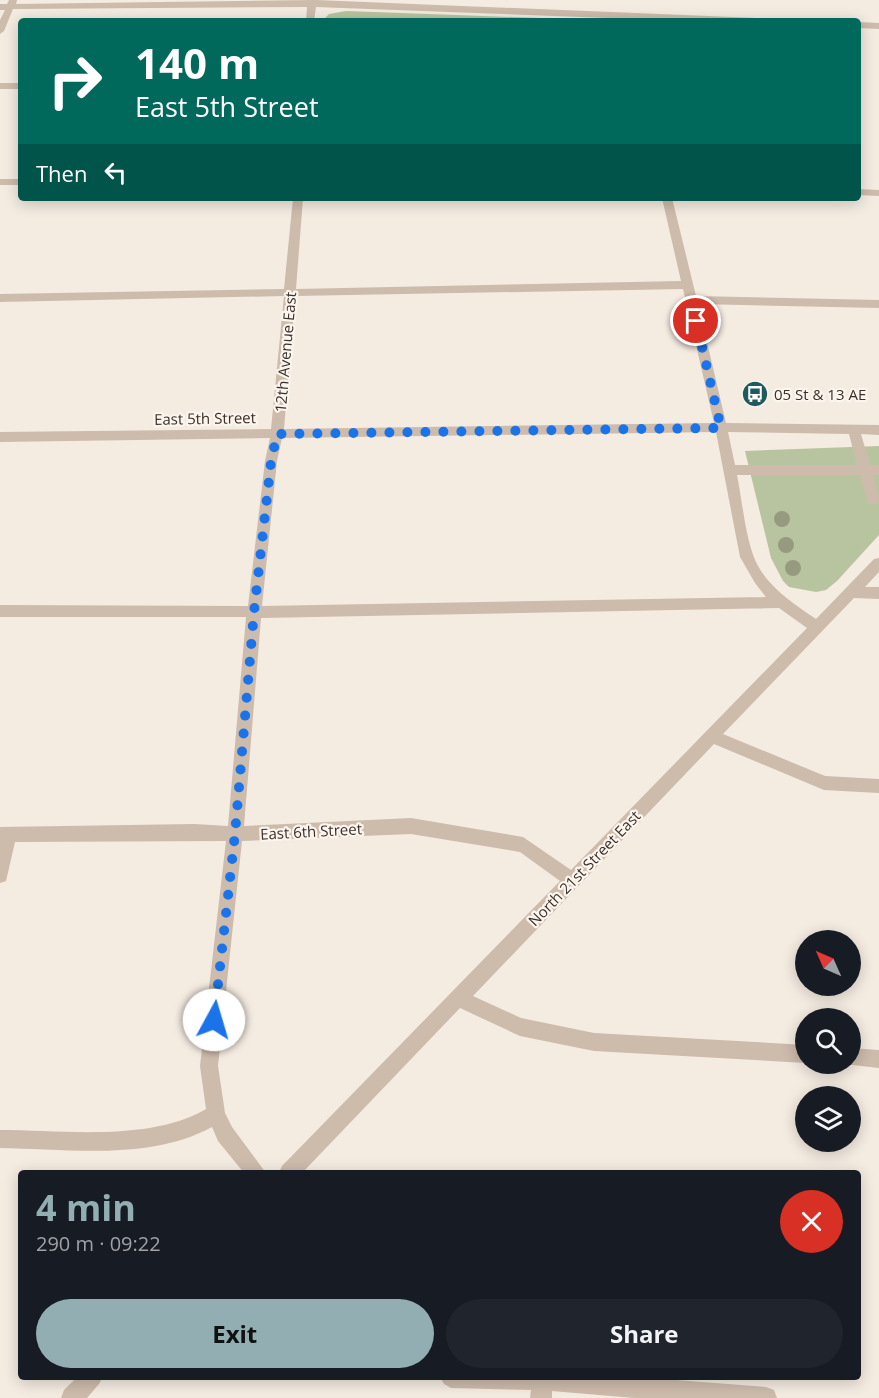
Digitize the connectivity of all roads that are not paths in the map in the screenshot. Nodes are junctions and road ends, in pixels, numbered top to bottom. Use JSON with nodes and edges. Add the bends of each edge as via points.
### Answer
{"nodes":[{"id":1,"x":311,"y":2,"type":"edge"},
{"id":2,"x":8,"y":4,"type":"edge"},
{"id":3,"x":625,"y":15,"type":"edge"},
{"id":4,"x":310,"y":18,"type":"edge"},
{"id":5,"x":691,"y":18,"type":"edge"},
{"id":6,"x":861,"y":25,"type":"edge"},
{"id":7,"x":879,"y":26,"type":"edge"},
{"id":8,"x":0,"y":31,"type":"edge"},
{"id":9,"x":0,"y":86,"type":"edge"},
{"id":10,"x":18,"y":86,"type":"edge"},
{"id":11,"x":0,"y":182,"type":"edge"},
{"id":12,"x":18,"y":182,"type":"edge"},
{"id":13,"x":861,"y":192,"type":"edge"},
{"id":14,"x":879,"y":193,"type":"edge"},
{"id":15,"x":298,"y":201,"type":"edge"},
{"id":16,"x":668,"y":201,"type":"edge"},
{"id":17,"x":688,"y":285,"type":"junction"},
{"id":18,"x":290,"y":293,"type":"junction"},
{"id":19,"x":0,"y":298,"type":"edge"},
{"id":20,"x":692,"y":300,"type":"junction"},
{"id":21,"x":879,"y":304,"type":"edge"},
{"id":22,"x":721,"y":428,"type":"junction"},
{"id":23,"x":854,"y":430,"type":"junction"},
{"id":24,"x":879,"y":430,"type":"edge"},
{"id":25,"x":277,"y":434,"type":"junction"},
{"id":26,"x":0,"y":437,"type":"edge"},
{"id":27,"x":729,"y":470,"type":"junction"},
{"id":28,"x":865,"y":470,"type":"junction"},
{"id":29,"x":879,"y":470,"type":"edge"},
{"id":30,"x":873,"y":500,"type":"dead end"},
{"id":31,"x":879,"y":562,"type":"edge"},
{"id":32,"x":851,"y":592,"type":"junction"},
{"id":33,"x":879,"y":593,"type":"edge"},
{"id":34,"x":780,"y":602,"type":"junction"},
{"id":35,"x":0,"y":611,"type":"edge"},
{"id":36,"x":254,"y":612,"type":"junction"},
{"id":37,"x":817,"y":627,"type":"junction"},
{"id":38,"x":711,"y":736,"type":"junction"},
{"id":39,"x":879,"y":786,"type":"edge"},
{"id":40,"x":5,"y":834,"type":"edge"},
{"id":41,"x":235,"y":834,"type":"junction"},
{"id":42,"x":0,"y":875,"type":"edge"},
{"id":43,"x":572,"y":880,"type":"junction"},
{"id":44,"x":458,"y":998,"type":"junction"},
{"id":45,"x":795,"y":1053,"type":"edge"},
{"id":46,"x":861,"y":1058,"type":"edge"},
{"id":47,"x":879,"y":1059,"type":"edge"},
{"id":48,"x":216,"y":1114,"type":"junction"},
{"id":49,"x":0,"y":1139,"type":"edge"},
{"id":50,"x":254,"y":1170,"type":"edge"},
{"id":51,"x":292,"y":1170,"type":"edge"},
{"id":52,"x":89,"y":1380,"type":"edge"},
{"id":53,"x":474,"y":1380,"type":"edge"},
{"id":54,"x":541,"y":1389,"type":"edge"},
{"id":55,"x":72,"y":1398,"type":"edge"},
{"id":56,"x":766,"y":1398,"type":"edge"}],
"edges":[{"from":1,"to":2,"type":"street"},
{"from":1,"to":3,"type":"street"},
{"from":1,"to":4,"type":"street"},
{"from":2,"to":8,"type":"street"},
{"from":3,"to":5,"type":"street"},
{"from":6,"to":7,"type":"street"},
{"from":9,"to":10,"type":"street"},
{"from":11,"to":12,"type":"street"},
{"from":13,"to":14,"type":"street"},
{"from":15,"to":18,"type":"street","name":"12th Avenue East"},
{"from":16,"to":17,"type":"street"},
{"from":17,"to":18,"type":"street"},
{"from":17,"to":20,"type":"street"},
{"from":18,"to":19,"type":"street"},
{"from":18,"to":25,"type":"street","name":"12th Avenue East"},
{"from":20,"to":21,"type":"street"},
{"from":20,"to":22,"type":"street"},
{"from":22,"to":23,"type":"street","name":"East 5th Street"},
{"from":22,"to":25,"type":"street","name":"East 5th Street"},
{"from":22,"to":27,"type":"street"},
{"from":23,"to":24,"type":"street","name":"East 5th Street"},
{"from":23,"to":28,"type":"street"},
{"from":25,"to":26,"type":"street","name":"East 5th Street"},
{"from":25,"to":36,"type":"street","name":"12th Avenue East"},
{"from":27,"to":28,"type":"street"},
{"from":27,"to":34,"type":"street","via":[[753,572]]},
{"from":28,"to":29,"type":"street"},
{"from":28,"to":30,"type":"street"},
{"from":31,"to":32,"type":"street","name":"North 21st Street East"},
{"from":32,"to":33,"type":"street"},
{"from":32,"to":37,"type":"street","name":"North 21st Street East"},
{"from":34,"to":36,"type":"street"},
{"from":34,"to":37,"type":"street"},
{"from":35,"to":36,"type":"street"},
{"from":36,"to":41,"type":"street","name":"12th Avenue East"},
{"from":37,"to":38,"type":"street","name":"North 21st Street East"},
{"from":38,"to":39,"type":"street","via":[[824,783]]},
{"from":38,"to":43,"type":"street","name":"North 21st Street East"},
{"from":40,"to":41,"type":"street","name":"East 6th Street"},
{"from":40,"to":42,"type":"street"},
{"from":41,"to":43,"type":"street","name":"East 6th Street","via":[[411,826],[523,845]]},
{"from":41,"to":48,"type":"street","name":"12th Avenue East","via":[[209,1066]]},
{"from":43,"to":44,"type":"street","name":"North 21st Street East"},
{"from":44,"to":45,"type":"street","via":[[520,1027],[594,1042]]},
{"from":44,"to":51,"type":"street","name":"North 21st Street East"},
{"from":46,"to":47,"type":"street"},
{"from":48,"to":49,"type":"street","via":[[190,1128],[150,1136]]},
{"from":48,"to":50,"type":"street","name":"12th Avenue East","via":[[225,1134]]},
{"from":52,"to":55,"type":"street"},
{"from":53,"to":54,"type":"street"},
{"from":54,"to":56,"type":"street"}]}
